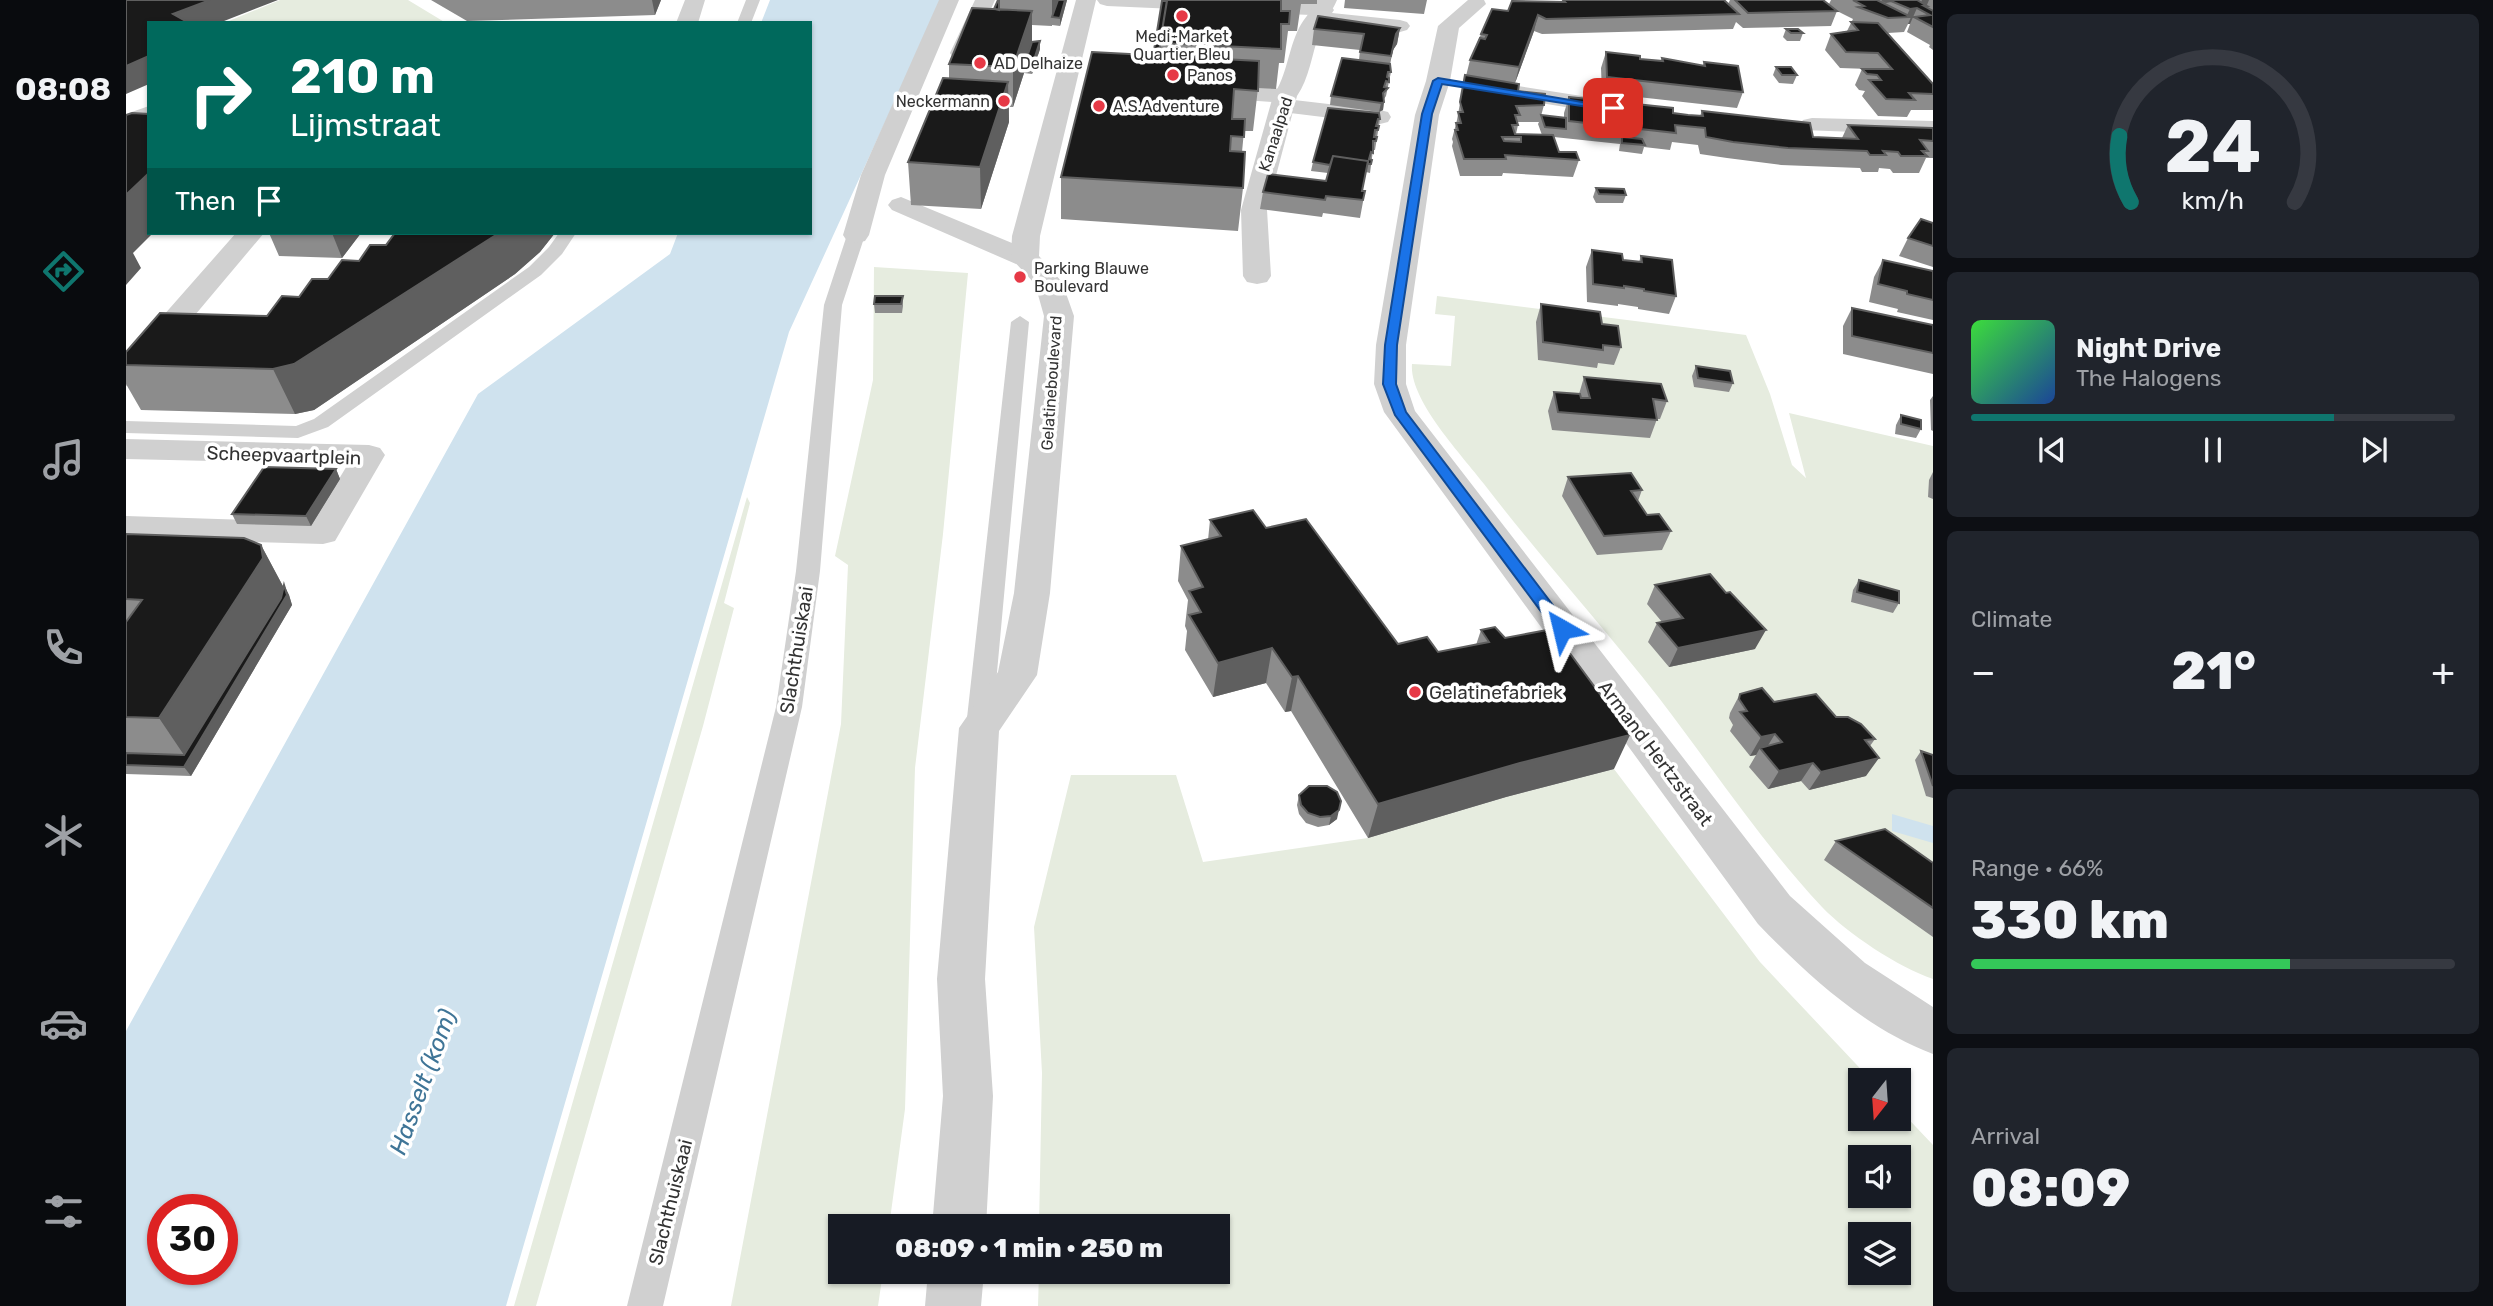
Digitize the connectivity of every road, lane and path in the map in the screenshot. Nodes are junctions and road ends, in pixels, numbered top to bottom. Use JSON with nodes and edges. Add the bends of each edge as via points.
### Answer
{"nodes":[{"id":1,"x":695,"y":0,"type":"edge"},
{"id":2,"x":753,"y":0,"type":"edge"},
{"id":3,"x":949,"y":0,"type":"edge"},
{"id":4,"x":985,"y":0,"type":"edge"},
{"id":5,"x":1086,"y":0,"type":"edge"},
{"id":6,"x":1107,"y":0,"type":"edge"},
{"id":7,"x":1483,"y":4,"type":"edge"},
{"id":8,"x":1323,"y":9,"type":"edge"},
{"id":9,"x":688,"y":21,"type":"edge"},
{"id":10,"x":745,"y":21,"type":"edge"},
{"id":11,"x":1400,"y":26,"type":"edge"},
{"id":12,"x":951,"y":77,"type":"edge"},
{"id":13,"x":1438,"y":81,"type":"junction"},
{"id":14,"x":1064,"y":83,"type":"junction"},
{"id":15,"x":1092,"y":85,"type":"edge"},
{"id":16,"x":1188,"y":90,"type":"edge"},
{"id":17,"x":1283,"y":100,"type":"junction"},
{"id":18,"x":147,"y":111,"type":"edge"},
{"id":19,"x":1640,"y":111,"type":"edge"},
{"id":20,"x":1380,"y":117,"type":"edge"},
{"id":21,"x":126,"y":120,"type":"edge"},
{"id":22,"x":1804,"y":125,"type":"edge"},
{"id":23,"x":1933,"y":128,"type":"edge"},
{"id":24,"x":901,"y":205,"type":"dead end"},
{"id":25,"x":248,"y":235,"type":"edge"},
{"id":26,"x":566,"y":235,"type":"edge"},
{"id":27,"x":856,"y":235,"type":"joint"},
{"id":28,"x":1026,"y":258,"type":"junction"},
{"id":29,"x":1257,"y":276,"type":"dead end"},
{"id":30,"x":1020,"y":322,"type":"dead end"},
{"id":31,"x":126,"y":377,"type":"edge"},
{"id":32,"x":126,"y":427,"type":"edge"},
{"id":33,"x":126,"y":449,"type":"edge"},
{"id":34,"x":126,"y":527,"type":"edge"},
{"id":35,"x":979,"y":727,"type":"junction"},
{"id":36,"x":1933,"y":1032,"type":"edge"},
{"id":37,"x":960,"y":1214,"type":"edge"},
{"id":38,"x":955,"y":1284,"type":"edge"},
{"id":39,"x":645,"y":1306,"type":"edge"},
{"id":40,"x":953,"y":1306,"type":"edge"}],
"edges":[{"from":1,"to":9,"type":"street"},
{"from":2,"to":10,"type":"lane"},
{"from":3,"to":27,"type":"street","name":"Slachthuiskaai","via":[[873,175]]},
{"from":4,"to":12,"type":"street"},
{"from":5,"to":14,"type":"street"},
{"from":6,"to":8,"type":"street"},
{"from":7,"to":13,"type":"street","name":"Armand Hertzstraat","via":[[1449,26]]},
{"from":8,"to":11,"type":"street"},
{"from":8,"to":17,"type":"street","name":"Kanaalpad","via":[[1310,28]]},
{"from":13,"to":19,"type":"street"},
{"from":13,"to":36,"type":"street","name":"Armand Hertzstraat","via":[[1427,114],[1391,345],[1390,384],[1400,412],[1774,910],[1798,937],[1857,985]]},
{"from":14,"to":15,"type":"street"},
{"from":14,"to":28,"type":"street","via":[[1029,219]]},
{"from":16,"to":17,"type":"street"},
{"from":17,"to":20,"type":"street"},
{"from":17,"to":29,"type":"street","name":"Kanaalpad","via":[[1254,209]]},
{"from":18,"to":21,"type":"lane"},
{"from":22,"to":23,"type":"street"},
{"from":24,"to":28,"type":"street"},
{"from":25,"to":31,"type":"street"},
{"from":26,"to":32,"type":"lane","via":[[535,271],[321,423],[299,432]]},
{"from":27,"to":39,"type":"lane","name":"Slachthuiskaai","via":[[833,305],[808,570],[789,707]]},
{"from":28,"to":35,"type":"street","name":"Gelatineboulevard","via":[[1048,282],[1059,316],[1032,593],[1017,675]]},
{"from":30,"to":35,"type":"lane"},
{"from":33,"to":34,"type":"street","name":"Scheepvaartplein","via":[[369,455],[323,533]]},
{"from":35,"to":37,"type":"street","via":[[961,979],[968,1096]]},
{"from":38,"to":40,"type":"street"}]}
